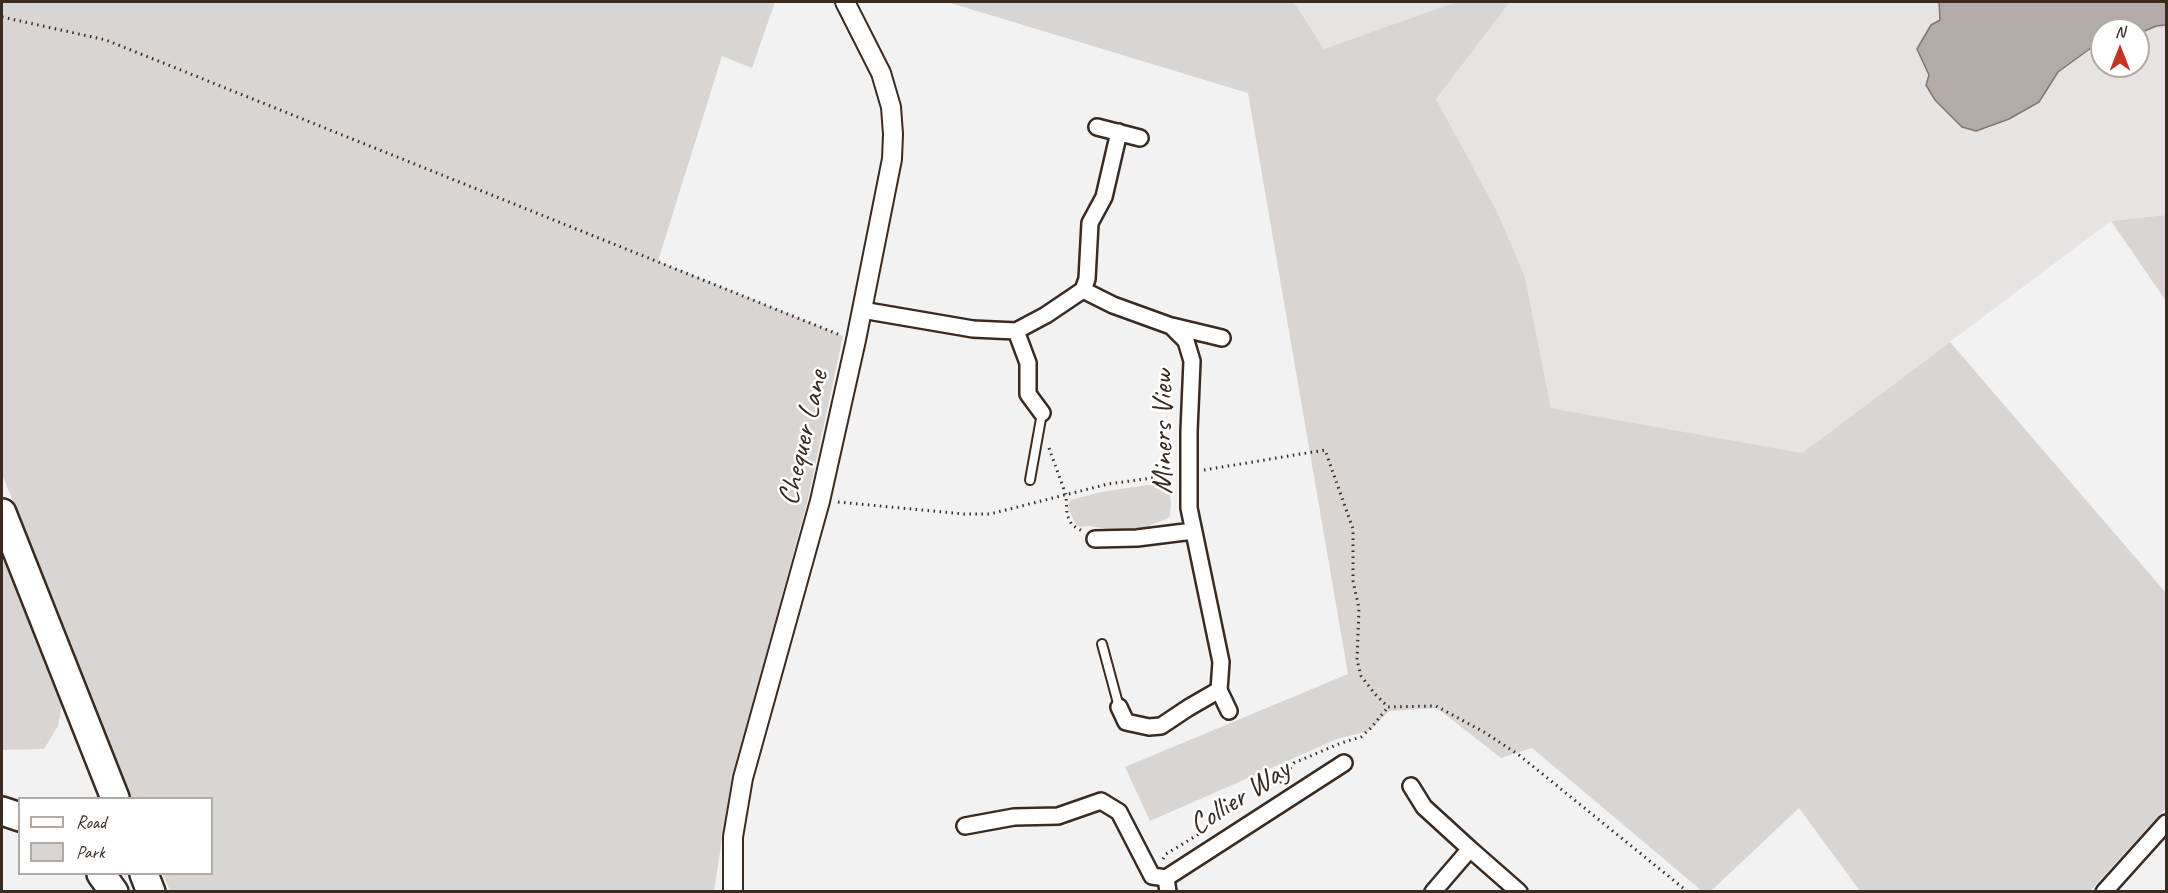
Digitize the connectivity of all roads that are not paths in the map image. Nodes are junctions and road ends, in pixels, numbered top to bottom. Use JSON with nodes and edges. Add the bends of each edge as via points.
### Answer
{"nodes":[{"id":1,"x":845,"y":2,"type":"edge"},
{"id":2,"x":1097,"y":127,"type":"dead end"},
{"id":3,"x":1119,"y":132,"type":"junction"},
{"id":4,"x":1140,"y":138,"type":"dead end"},
{"id":5,"x":1083,"y":290,"type":"junction"},
{"id":6,"x":862,"y":310,"type":"junction"},
{"id":7,"x":1171,"y":326,"type":"junction"},
{"id":8,"x":1016,"y":331,"type":"junction"},
{"id":9,"x":1222,"y":338,"type":"dead end"},
{"id":10,"x":1041,"y":417,"type":"joint"},
{"id":11,"x":1030,"y":480,"type":"dead end"},
{"id":12,"x":2,"y":513,"type":"edge"},
{"id":13,"x":1193,"y":531,"type":"junction"},
{"id":14,"x":1095,"y":539,"type":"road end"},
{"id":15,"x":1102,"y":644,"type":"dead end"},
{"id":16,"x":1219,"y":690,"type":"junction"},
{"id":17,"x":1119,"y":707,"type":"joint"},
{"id":18,"x":1229,"y":711,"type":"dead end"},
{"id":19,"x":1344,"y":763,"type":"dead end"},
{"id":20,"x":1411,"y":786,"type":"dead end"},
{"id":21,"x":115,"y":797,"type":"edge"},
{"id":22,"x":2,"y":811,"type":"edge"},
{"id":23,"x":18,"y":816,"type":"edge"},
{"id":24,"x":2166,"y":823,"type":"edge"},
{"id":25,"x":965,"y":825,"type":"dead end"},
{"id":26,"x":1470,"y":849,"type":"junction"},
{"id":27,"x":102,"y":875,"type":"edge"},
{"id":28,"x":145,"y":875,"type":"edge"},
{"id":29,"x":1167,"y":885,"type":"edge"},
{"id":30,"x":114,"y":891,"type":"edge"},
{"id":31,"x":152,"y":891,"type":"edge"},
{"id":32,"x":733,"y":891,"type":"edge"},
{"id":33,"x":1433,"y":891,"type":"edge"},
{"id":34,"x":1519,"y":891,"type":"edge"},
{"id":35,"x":2103,"y":891,"type":"edge"}],
"edges":[{"from":1,"to":6,"type":"street","name":"Chequer Lane","via":[[881,74],[891,107],[893,134],[892,159]]},
{"from":2,"to":3,"type":"street"},
{"from":3,"to":4,"type":"street"},
{"from":3,"to":5,"type":"street","via":[[1104,197],[1090,223]]},
{"from":5,"to":7,"type":"street","name":"Miners View"},
{"from":5,"to":8,"type":"street"},
{"from":6,"to":8,"type":"street","via":[[973,329]]},
{"from":6,"to":32,"type":"street","name":"Chequer Lane","via":[[820,501],[743,778],[733,837]]},
{"from":7,"to":9,"type":"street"},
{"from":7,"to":13,"type":"street","name":"Miners View","via":[[1186,341],[1192,361],[1188,472]]},
{"from":8,"to":10,"type":"street","via":[[1028,363],[1028,394]]},
{"from":10,"to":11,"type":"lane"},
{"from":12,"to":21,"type":"highway"},
{"from":13,"to":14,"type":"street","name":"Miners View"},
{"from":13,"to":16,"type":"street","name":"Miners View","via":[[1221,662]]},
{"from":15,"to":17,"type":"lane"},
{"from":16,"to":17,"type":"street","via":[[1161,726],[1126,722]]},
{"from":16,"to":18,"type":"street"},
{"from":19,"to":29,"type":"street","name":"Collier Way"},
{"from":20,"to":26,"type":"street","via":[[1424,807]]},
{"from":22,"to":23,"type":"highway"},
{"from":24,"to":35,"type":"street"},
{"from":25,"to":29,"type":"street","name":"Collier Way","via":[[1014,817],[1058,816],[1101,801],[1119,812],[1152,876]]},
{"from":26,"to":33,"type":"street"},
{"from":26,"to":34,"type":"street"},
{"from":27,"to":30,"type":"highway"},
{"from":28,"to":31,"type":"highway"}]}
